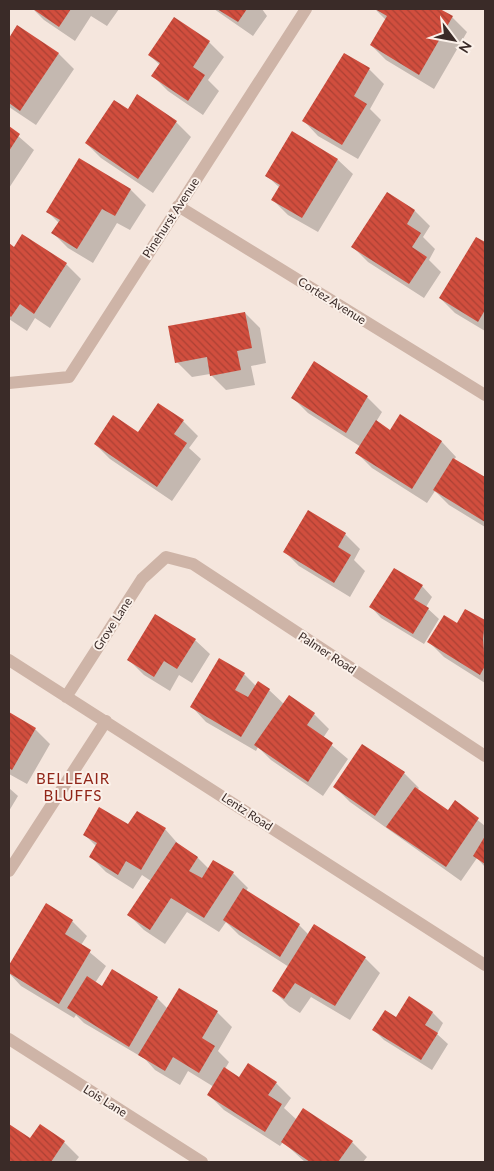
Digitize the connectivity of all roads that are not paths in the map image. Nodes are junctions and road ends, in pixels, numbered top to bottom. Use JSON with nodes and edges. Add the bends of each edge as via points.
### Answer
{"nodes":[{"id":1,"x":306,"y":9,"type":"edge"},
{"id":2,"x":178,"y":206,"type":"junction"},
{"id":3,"x":9,"y":383,"type":"edge"},
{"id":4,"x":485,"y":395,"type":"edge"},
{"id":5,"x":166,"y":557,"type":"joint"},
{"id":6,"x":9,"y":660,"type":"edge"},
{"id":7,"x":66,"y":697,"type":"junction"},
{"id":8,"x":106,"y":721,"type":"junction"},
{"id":9,"x":485,"y":756,"type":"edge"},
{"id":10,"x":9,"y":871,"type":"edge"},
{"id":11,"x":485,"y":965,"type":"edge"},
{"id":12,"x":9,"y":1039,"type":"edge"},
{"id":13,"x":202,"y":1162,"type":"edge"}],
"edges":[{"from":1,"to":2,"type":"street","name":"Pinehurst Avenue"},
{"from":2,"to":3,"type":"street","name":"Pinehurst Avenue","via":[[69,377]]},
{"from":2,"to":4,"type":"street","name":"Cortez Avenue"},
{"from":5,"to":7,"type":"street","name":"Grove Lane","via":[[142,579]]},
{"from":5,"to":9,"type":"street","name":"Palmer Road","via":[[193,564]]},
{"from":6,"to":7,"type":"street","name":"Lentz Road"},
{"from":7,"to":8,"type":"street","name":"Lentz Road"},
{"from":8,"to":10,"type":"street"},
{"from":8,"to":11,"type":"street","name":"Lentz Road"},
{"from":12,"to":13,"type":"street","name":"Lois Lane"}]}
